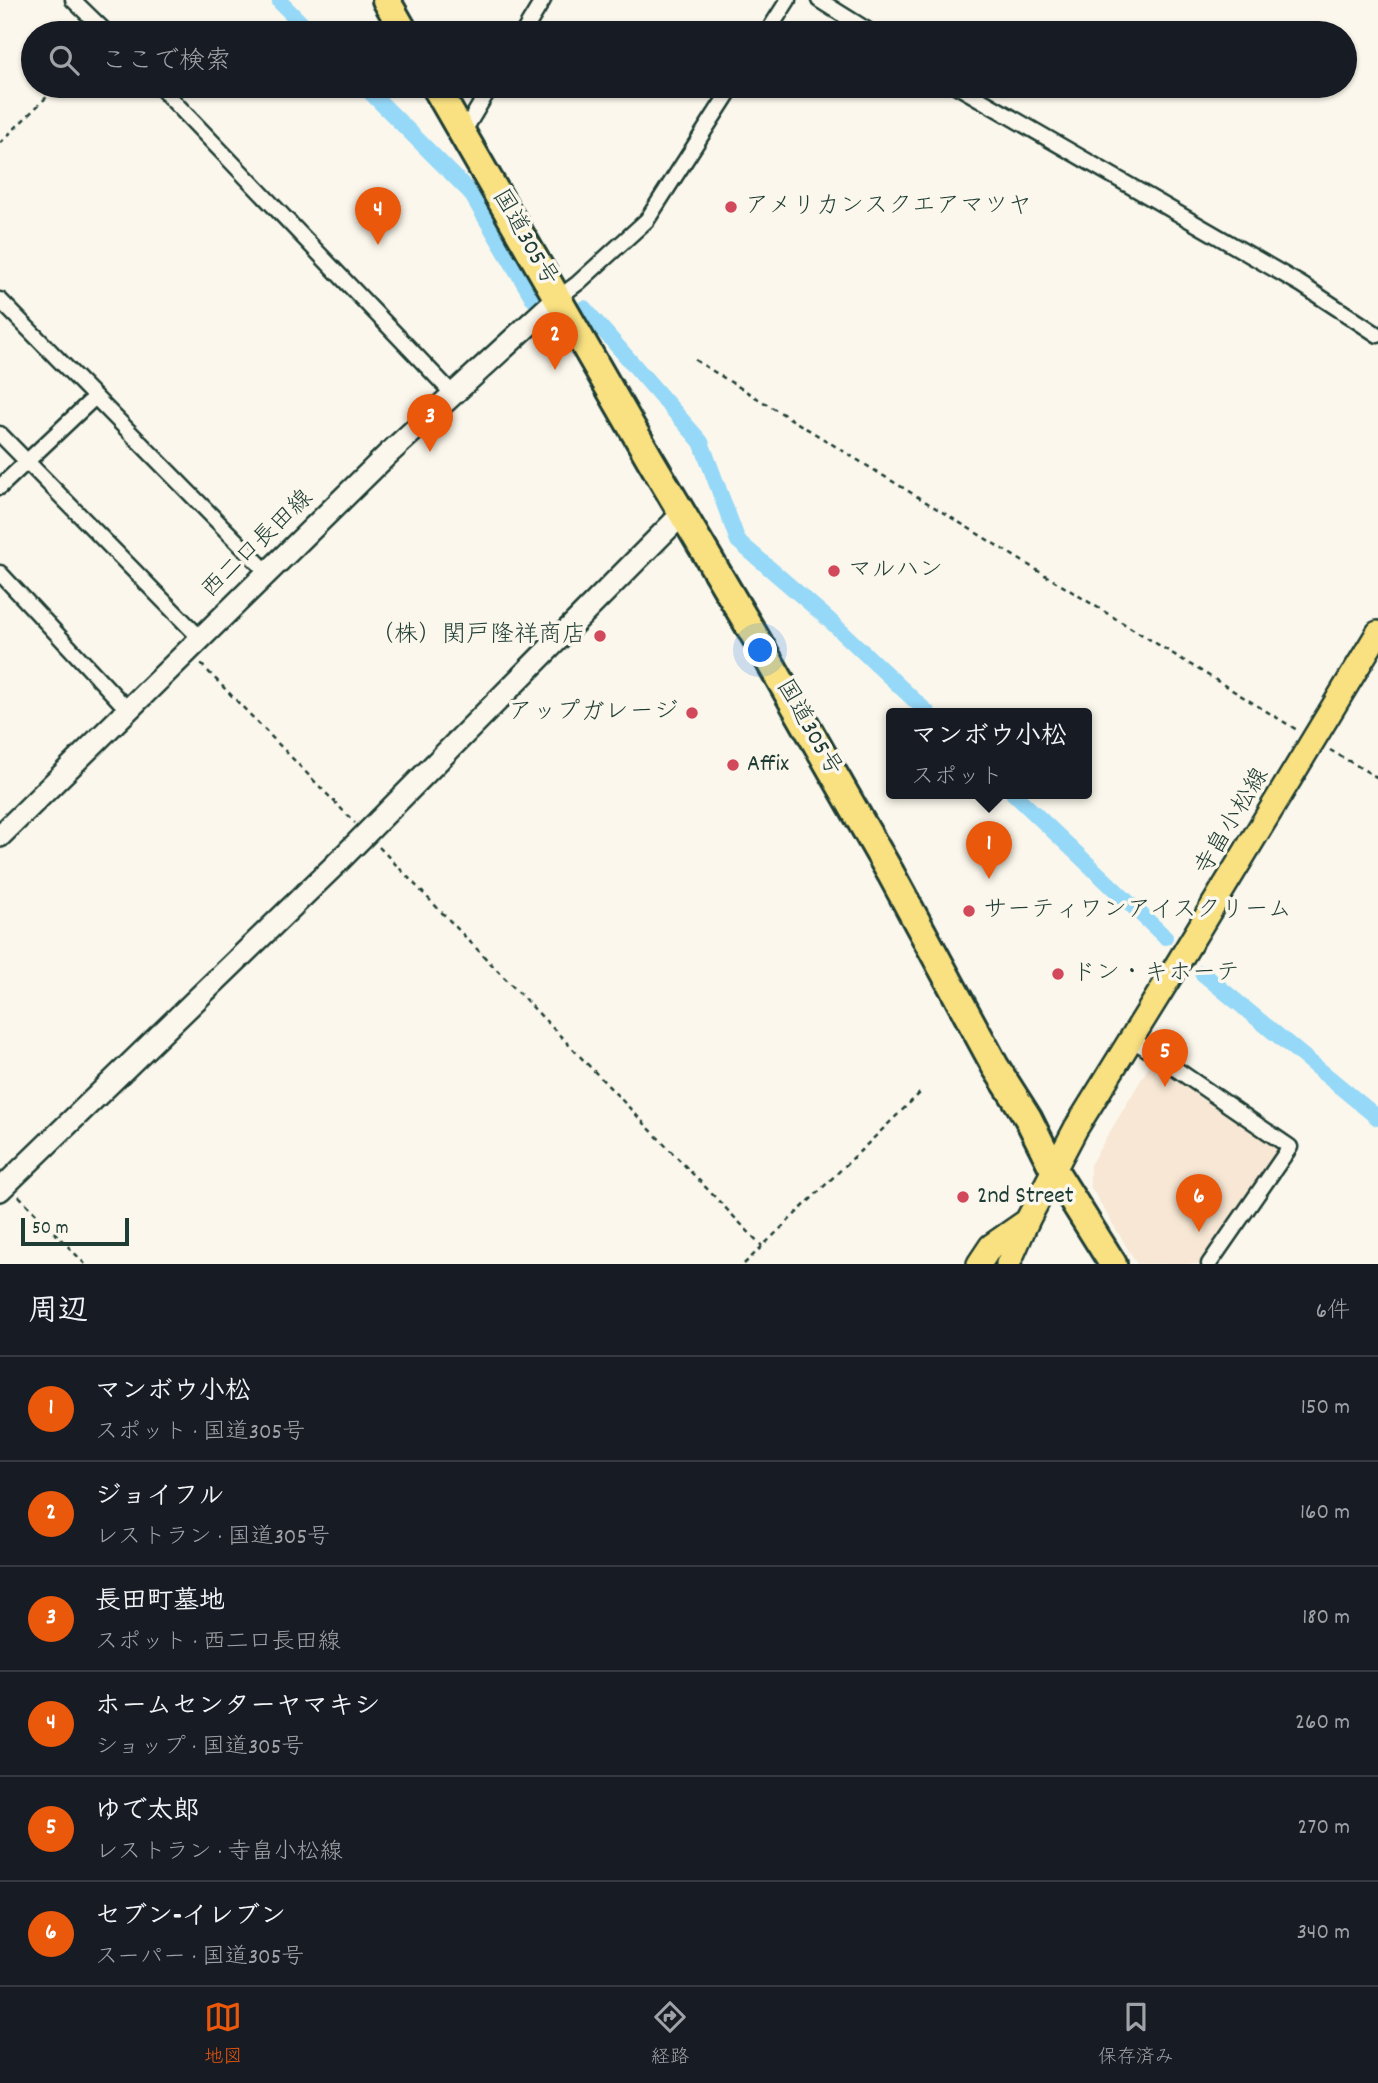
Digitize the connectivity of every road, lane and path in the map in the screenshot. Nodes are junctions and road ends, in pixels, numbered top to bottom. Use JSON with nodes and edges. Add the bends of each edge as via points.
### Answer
{"nodes":[{"id":1,"x":73,"y":0,"type":"edge"},
{"id":2,"x":386,"y":0,"type":"edge"},
{"id":3,"x":543,"y":0,"type":"edge"},
{"id":4,"x":788,"y":0,"type":"edge"},
{"id":5,"x":819,"y":0,"type":"edge"},
{"id":6,"x":95,"y":21,"type":"edge"},
{"id":7,"x":398,"y":21,"type":"edge"},
{"id":8,"x":530,"y":21,"type":"edge"},
{"id":9,"x":775,"y":21,"type":"edge"},
{"id":10,"x":853,"y":21,"type":"edge"},
{"id":11,"x":46,"y":98,"type":"edge"},
{"id":12,"x":170,"y":98,"type":"edge"},
{"id":13,"x":442,"y":98,"type":"edge"},
{"id":14,"x":484,"y":98,"type":"edge"},
{"id":15,"x":725,"y":98,"type":"edge"},
{"id":16,"x":978,"y":98,"type":"edge"},
{"id":17,"x":463,"y":133,"type":"junction"},
{"id":18,"x":0,"y":143,"type":"edge"},
{"id":19,"x":558,"y":298,"type":"junction"},
{"id":20,"x":0,"y":300,"type":"edge"},
{"id":21,"x":1378,"y":335,"type":"edge"},
{"id":22,"x":695,"y":360,"type":"dead end"},
{"id":23,"x":453,"y":394,"type":"junction"},
{"id":24,"x":94,"y":397,"type":"junction"},
{"id":25,"x":0,"y":434,"type":"edge"},
{"id":26,"x":27,"y":461,"type":"junction"},
{"id":27,"x":0,"y":487,"type":"edge"},
{"id":28,"x":682,"y":514,"type":"junction"},
{"id":29,"x":0,"y":573,"type":"edge"},
{"id":30,"x":268,"y":573,"type":"junction"},
{"id":31,"x":1378,"y":633,"type":"edge"},
{"id":32,"x":194,"y":644,"type":"junction"},
{"id":33,"x":128,"y":709,"type":"junction"},
{"id":34,"x":1304,"y":735,"type":"junction"},
{"id":35,"x":1378,"y":778,"type":"edge"},
{"id":36,"x":365,"y":833,"type":"junction"},
{"id":37,"x":0,"y":836,"type":"edge"},
{"id":38,"x":1132,"y":1039,"type":"junction"},
{"id":39,"x":922,"y":1091,"type":"dead end"},
{"id":40,"x":1054,"y":1170,"type":"junction"},
{"id":41,"x":3,"y":1187,"type":"edge"},
{"id":42,"x":1027,"y":1221,"type":"junction"},
{"id":43,"x":762,"y":1246,"type":"junction"},
{"id":44,"x":85,"y":1264,"type":"edge"},
{"id":45,"x":744,"y":1264,"type":"edge"},
{"id":46,"x":979,"y":1264,"type":"edge"},
{"id":47,"x":1008,"y":1264,"type":"edge"},
{"id":48,"x":1113,"y":1264,"type":"edge"},
{"id":49,"x":1209,"y":1264,"type":"edge"}],
"edges":[{"from":1,"to":6,"type":"street"},
{"from":2,"to":7,"type":"highway"},
{"from":3,"to":8,"type":"street"},
{"from":4,"to":9,"type":"street"},
{"from":5,"to":10,"type":"street"},
{"from":11,"to":18,"type":"path"},
{"from":12,"to":23,"type":"street"},
{"from":13,"to":17,"type":"highway","name":"国道305号"},
{"from":14,"to":17,"type":"street"},
{"from":15,"to":19,"type":"street","via":[[647,220]]},
{"from":16,"to":21,"type":"street","via":[[1302,285]]},
{"from":17,"to":19,"type":"highway","name":"国道305号"},
{"from":19,"to":23,"type":"street","name":"西二口長田線"},
{"from":19,"to":28,"type":"highway","name":"国道305号"},
{"from":20,"to":24,"type":"street"},
{"from":22,"to":34,"type":"path"},
{"from":23,"to":30,"type":"street","name":"西二口長田線"},
{"from":24,"to":26,"type":"street"},
{"from":24,"to":30,"type":"street"},
{"from":25,"to":26,"type":"street"},
{"from":26,"to":27,"type":"street"},
{"from":26,"to":32,"type":"street"},
{"from":28,"to":36,"type":"street"},
{"from":28,"to":40,"type":"highway","name":"国道305号","via":[[891,874]]},
{"from":29,"to":33,"type":"street"},
{"from":30,"to":32,"type":"street","name":"西二口長田線"},
{"from":31,"to":34,"type":"main road","name":"寺畠小松線"},
{"from":32,"to":33,"type":"street","name":"西二口長田線"},
{"from":32,"to":36,"type":"path"},
{"from":33,"to":37,"type":"street","name":"西二口長田線"},
{"from":34,"to":35,"type":"path"},
{"from":34,"to":38,"type":"main road","name":"寺畠小松線"},
{"from":36,"to":41,"type":"street"},
{"from":36,"to":43,"type":"path"},
{"from":38,"to":40,"type":"main road","name":"寺畠小松線"},
{"from":38,"to":49,"type":"street","via":[[1290,1147]]},
{"from":39,"to":43,"type":"path"},
{"from":40,"to":42,"type":"main road","name":"寺畠小松線"},
{"from":40,"to":48,"type":"highway","name":"国道305号"},
{"from":41,"to":44,"type":"path"},
{"from":42,"to":46,"type":"main road","name":"寺畠小松線","via":[[991,1246]]},
{"from":42,"to":47,"type":"main road","name":"寺畠小松線"},
{"from":43,"to":45,"type":"path"}]}
